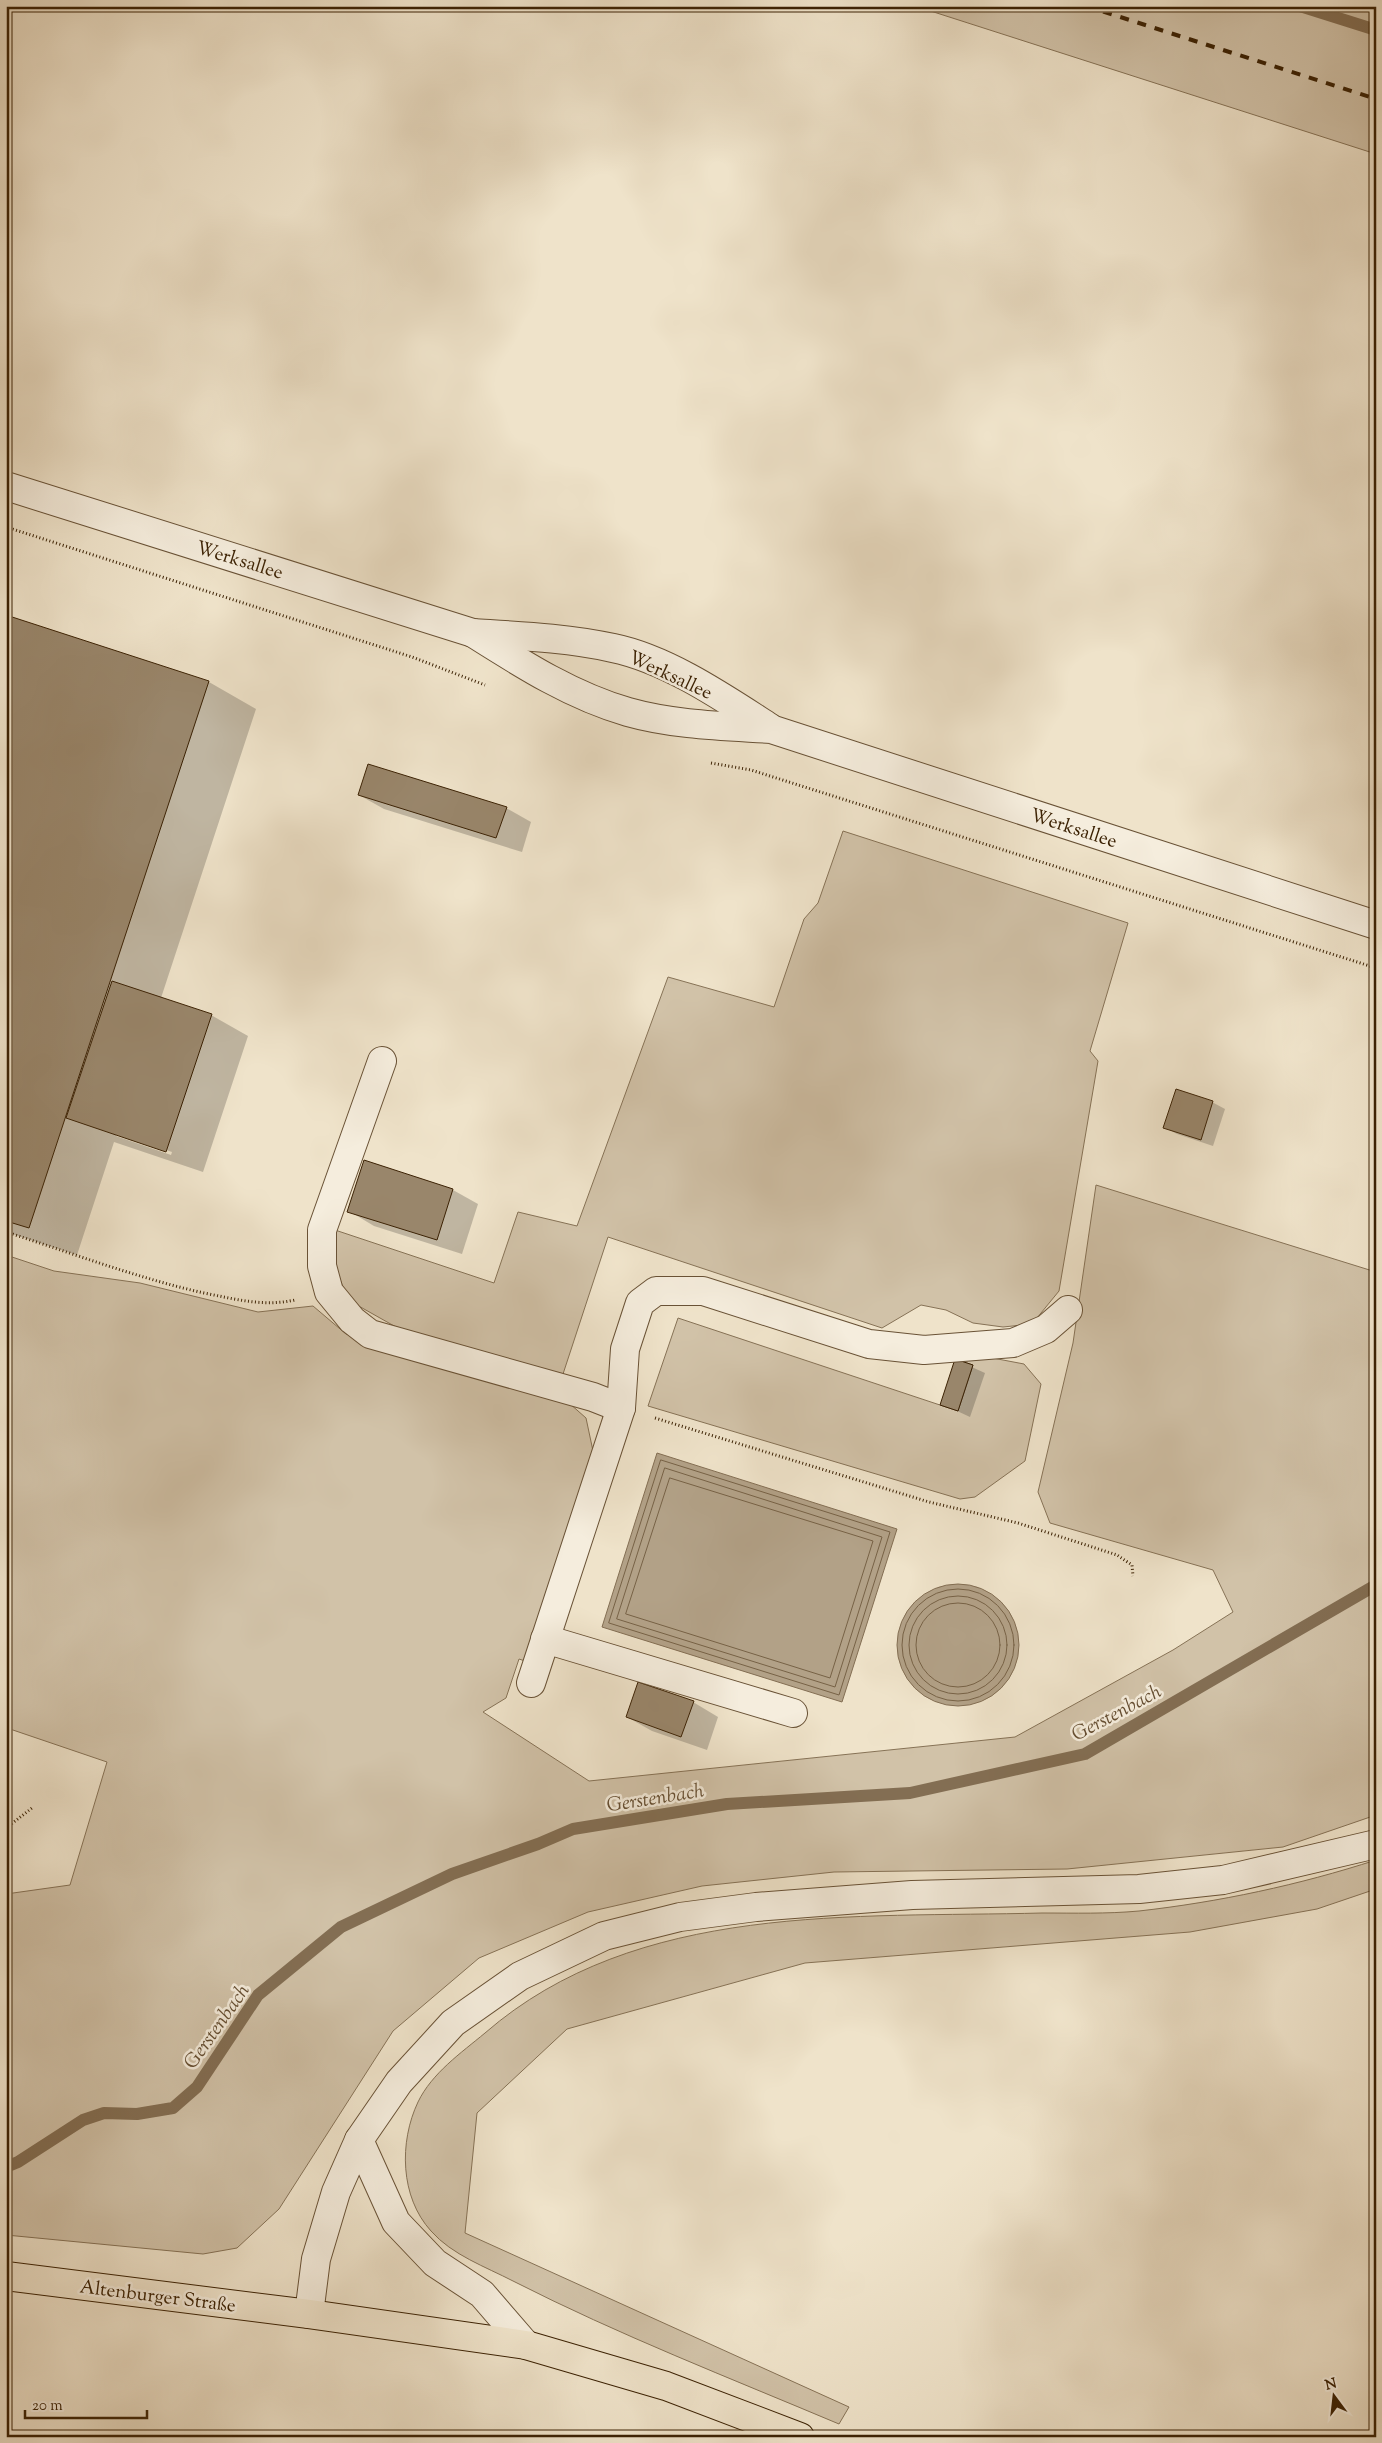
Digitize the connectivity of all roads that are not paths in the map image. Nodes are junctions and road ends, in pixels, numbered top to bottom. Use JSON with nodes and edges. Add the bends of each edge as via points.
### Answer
{"nodes":[{"id":1,"x":6,"y":486,"type":"edge"},
{"id":2,"x":473,"y":633,"type":"junction"},
{"id":3,"x":771,"y":729,"type":"junction"},
{"id":4,"x":1376,"y":924,"type":"edge"},
{"id":5,"x":382,"y":1061,"type":"dead end"},
{"id":6,"x":1068,"y":1310,"type":"dead end"},
{"id":7,"x":621,"y":1408,"type":"junction"},
{"id":8,"x":545,"y":1639,"type":"junction"},
{"id":9,"x":530,"y":1683,"type":"dead end"},
{"id":10,"x":793,"y":1713,"type":"dead end"},
{"id":11,"x":1376,"y":1844,"type":"edge"},
{"id":12,"x":360,"y":2140,"type":"junction"},
{"id":13,"x":6,"y":2276,"type":"edge"},
{"id":14,"x":309,"y":2314,"type":"junction"},
{"id":15,"x":526,"y":2345,"type":"junction"},
{"id":16,"x":800,"y":2437,"type":"edge"}],
"edges":[{"from":1,"to":2,"type":"street","name":"Werksallee"},
{"from":2,"to":3,"type":"street","name":"Werksallee","via":[[552,680],[591,700],[622,710],[705,724]]},
{"from":2,"to":3,"type":"street","name":"Werksallee","via":[[540,637],[615,648],[654,662],[693,682]]},
{"from":3,"to":4,"type":"street","name":"Werksallee"},
{"from":5,"to":7,"type":"street","via":[[322,1230],[322,1266],[329,1292],[352,1320],[370,1334],[593,1397]]},
{"from":6,"to":7,"type":"street","via":[[1046,1329],[1013,1343],[924,1350],[870,1344],[704,1291],[656,1291],[640,1303],[625,1349]]},
{"from":7,"to":8,"type":"street"},
{"from":8,"to":9,"type":"street"},
{"from":8,"to":10,"type":"street"},
{"from":11,"to":12,"type":"street","via":[[1223,1880],[1138,1889],[912,1895],[756,1907],[680,1918],[604,1936],[520,1976],[453,2023],[400,2082]]},
{"from":12,"to":14,"type":"street","via":[[336,2192],[316,2259]]},
{"from":12,"to":15,"type":"street","via":[[396,2222],[434,2263],[482,2294]]},
{"from":13,"to":14,"type":"main road","name":"Altenburger Straße"},
{"from":14,"to":15,"type":"main road","name":"Altenburger Straße"},
{"from":15,"to":16,"type":"main road","name":"Altenburger Straße","via":[[666,2386]]}]}
